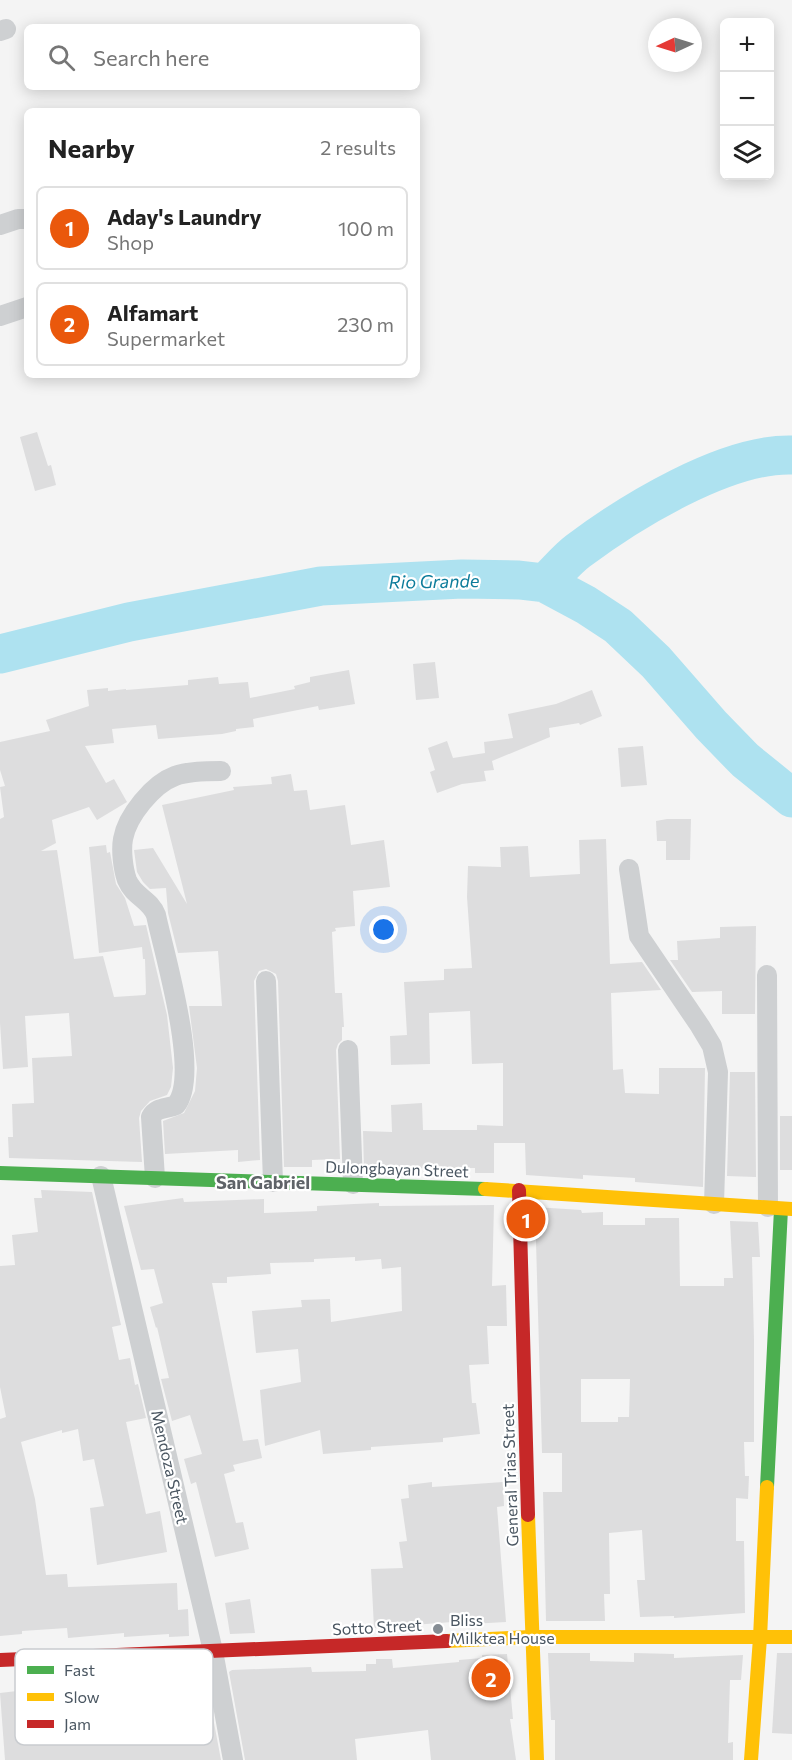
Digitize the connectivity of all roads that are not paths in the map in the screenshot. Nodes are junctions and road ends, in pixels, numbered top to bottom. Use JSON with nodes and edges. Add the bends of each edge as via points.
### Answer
{"nodes":[{"id":1,"x":24,"y":219,"type":"edge"},
{"id":2,"x":0,"y":225,"type":"edge"},
{"id":3,"x":24,"y":308,"type":"edge"},
{"id":4,"x":0,"y":316,"type":"edge"},
{"id":5,"x":221,"y":771,"type":"dead end"},
{"id":6,"x":629,"y":869,"type":"dead end"},
{"id":7,"x":767,"y":975,"type":"dead end"},
{"id":8,"x":266,"y":981,"type":"dead end"},
{"id":9,"x":348,"y":1050,"type":"dead end"},
{"id":10,"x":0,"y":1173,"type":"edge"},
{"id":11,"x":101,"y":1176,"type":"junction"},
{"id":12,"x":155,"y":1178,"type":"junction"},
{"id":13,"x":273,"y":1182,"type":"junction"},
{"id":14,"x":353,"y":1184,"type":"junction"},
{"id":15,"x":519,"y":1190,"type":"junction"},
{"id":16,"x":714,"y":1204,"type":"junction"},
{"id":17,"x":780,"y":1208,"type":"edge"},
{"id":18,"x":531,"y":1637,"type":"junction"},
{"id":19,"x":792,"y":1637,"type":"edge"},
{"id":20,"x":760,"y":1638,"type":"junction"},
{"id":21,"x":213,"y":1649,"type":"edge"},
{"id":22,"x":213,"y":1651,"type":"joint"},
{"id":23,"x":15,"y":1659,"type":"edge"},
{"id":24,"x":0,"y":1660,"type":"edge"},
{"id":25,"x":233,"y":1760,"type":"edge"},
{"id":26,"x":537,"y":1760,"type":"edge"},
{"id":27,"x":751,"y":1760,"type":"edge"}],
"edges":[{"from":1,"to":2,"type":"street"},
{"from":3,"to":4,"type":"street"},
{"from":5,"to":12,"type":"street","via":[[176,776],[164,782],[141,802],[123,841],[125,875],[132,891],[152,906],[156,915],[183,1046],[185,1075],[179,1102],[153,1112],[151,1117]]},
{"from":6,"to":16,"type":"street","via":[[639,936],[700,1026],[716,1061]]},
{"from":7,"to":17,"type":"street"},
{"from":8,"to":13,"type":"street"},
{"from":9,"to":14,"type":"street"},
{"from":10,"to":11,"type":"street","name":"Dulongbayan Street"},
{"from":11,"to":12,"type":"street","name":"Dulongbayan Street"},
{"from":11,"to":21,"type":"street","name":"Mendoza Street"},
{"from":12,"to":13,"type":"street","name":"Dulongbayan Street"},
{"from":13,"to":14,"type":"street","name":"Dulongbayan Street"},
{"from":14,"to":15,"type":"street","name":"Dulongbayan Street"},
{"from":15,"to":16,"type":"street","name":"Dulongbayan Street"},
{"from":15,"to":18,"type":"street","name":"General Trias Street"},
{"from":16,"to":17,"type":"street","name":"Dulongbayan Street"},
{"from":17,"to":20,"type":"street"},
{"from":18,"to":20,"type":"street","name":"Sotto Street"},
{"from":18,"to":22,"type":"street","name":"Sotto Street"},
{"from":18,"to":26,"type":"street","name":"General Trias Street"},
{"from":19,"to":20,"type":"street","name":"Sotto Street"},
{"from":20,"to":27,"type":"street"},
{"from":22,"to":25,"type":"street","name":"Mendoza Street"},
{"from":23,"to":24,"type":"street","name":"Sotto Street"}]}
